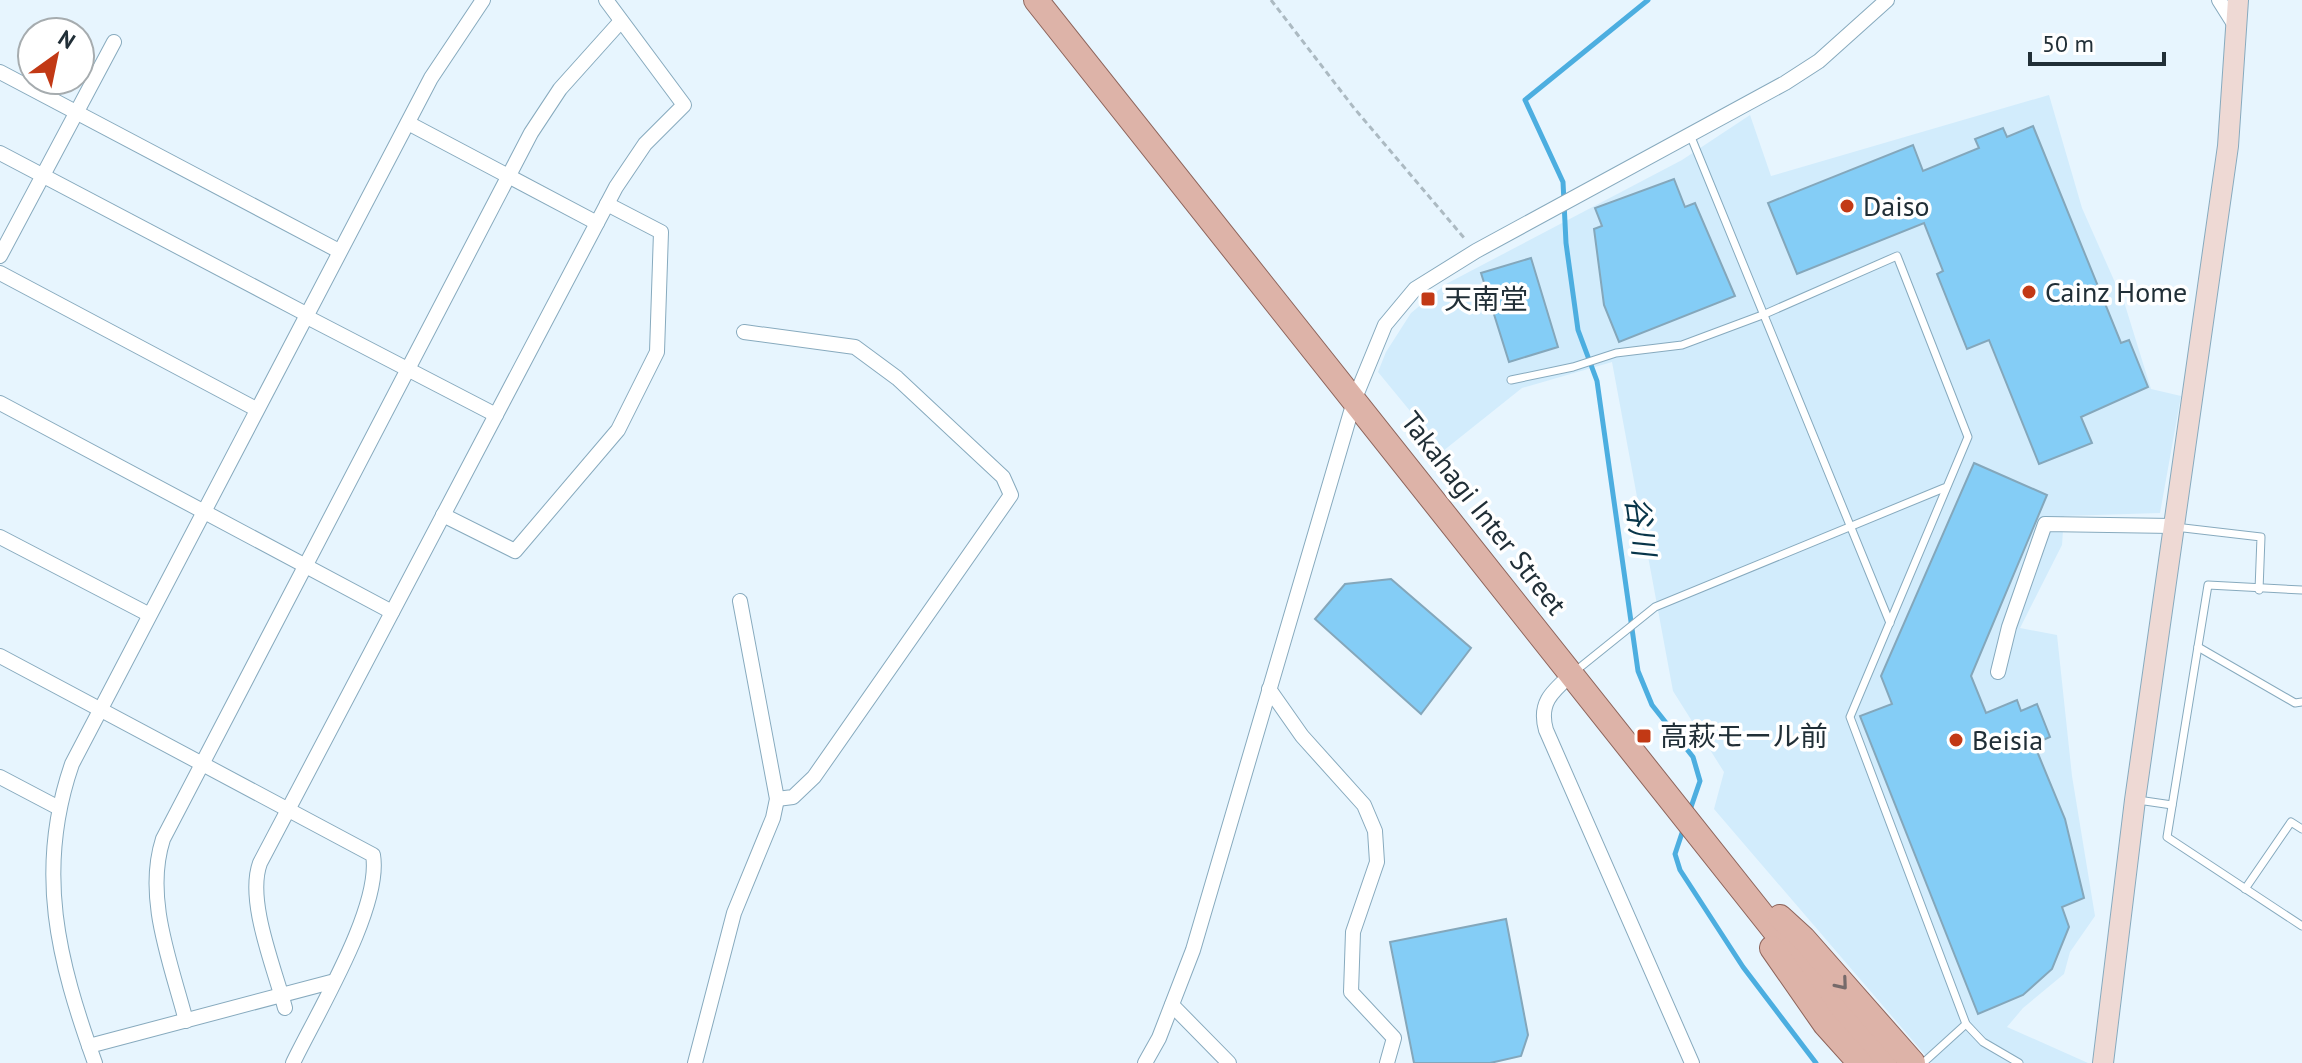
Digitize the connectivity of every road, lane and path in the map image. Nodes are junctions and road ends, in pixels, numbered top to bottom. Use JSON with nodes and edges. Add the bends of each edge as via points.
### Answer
{"nodes":[{"id":1,"x":483,"y":0,"type":"edge"},
{"id":2,"x":606,"y":0,"type":"edge"},
{"id":3,"x":1036,"y":0,"type":"edge"},
{"id":4,"x":1271,"y":0,"type":"edge"},
{"id":5,"x":1887,"y":0,"type":"edge"},
{"id":6,"x":2219,"y":0,"type":"edge"},
{"id":7,"x":2238,"y":0,"type":"edge"},
{"id":8,"x":621,"y":21,"type":"junction"},
{"id":9,"x":2236,"y":27,"type":"junction"},
{"id":10,"x":114,"y":42,"type":"dead end"},
{"id":11,"x":0,"y":72,"type":"edge"},
{"id":12,"x":76,"y":112,"type":"junction"},
{"id":13,"x":408,"y":123,"type":"junction"},
{"id":14,"x":1691,"y":137,"type":"junction"},
{"id":15,"x":0,"y":153,"type":"edge"},
{"id":16,"x":43,"y":175,"type":"junction"},
{"id":17,"x":509,"y":175,"type":"junction"},
{"id":18,"x":607,"y":204,"type":"junction"},
{"id":19,"x":597,"y":223,"type":"junction"},
{"id":20,"x":339,"y":251,"type":"junction"},
{"id":21,"x":1476,"y":251,"type":"junction"},
{"id":22,"x":0,"y":256,"type":"edge"},
{"id":23,"x":0,"y":273,"type":"edge"},
{"id":24,"x":1765,"y":314,"type":"junction"},
{"id":25,"x":305,"y":315,"type":"junction"},
{"id":26,"x":744,"y":332,"type":"dead end"},
{"id":27,"x":408,"y":370,"type":"junction"},
{"id":28,"x":1511,"y":380,"type":"dead end"},
{"id":29,"x":1355,"y":398,"type":"junction"},
{"id":30,"x":0,"y":403,"type":"edge"},
{"id":31,"x":256,"y":409,"type":"junction"},
{"id":32,"x":496,"y":415,"type":"junction"},
{"id":33,"x":1944,"y":488,"type":"junction"},
{"id":34,"x":202,"y":511,"type":"junction"},
{"id":35,"x":443,"y":515,"type":"junction"},
{"id":36,"x":1851,"y":526,"type":"junction"},
{"id":37,"x":2172,"y":526,"type":"junction"},
{"id":38,"x":0,"y":537,"type":"edge"},
{"id":39,"x":305,"y":566,"type":"junction"},
{"id":40,"x":2259,"y":590,"type":"junction"},
{"id":41,"x":2302,"y":590,"type":"edge"},
{"id":42,"x":740,"y":601,"type":"dead end"},
{"id":43,"x":392,"y":612,"type":"junction"},
{"id":44,"x":148,"y":614,"type":"junction"},
{"id":45,"x":1890,"y":623,"type":"junction"},
{"id":46,"x":2198,"y":647,"type":"junction"},
{"id":47,"x":0,"y":656,"type":"edge"},
{"id":48,"x":1998,"y":672,"type":"dead end"},
{"id":49,"x":1573,"y":673,"type":"junction"},
{"id":50,"x":1269,"y":689,"type":"junction"},
{"id":51,"x":2302,"y":702,"type":"edge"},
{"id":52,"x":98,"y":709,"type":"junction"},
{"id":53,"x":201,"y":764,"type":"junction"},
{"id":54,"x":0,"y":777,"type":"edge"},
{"id":55,"x":777,"y":799,"type":"junction"},
{"id":56,"x":2135,"y":800,"type":"junction"},
{"id":57,"x":2172,"y":805,"type":"junction"},
{"id":58,"x":57,"y":807,"type":"junction"},
{"id":59,"x":288,"y":809,"type":"junction"},
{"id":60,"x":2302,"y":829,"type":"edge"},
{"id":61,"x":1728,"y":870,"type":"junction"},
{"id":62,"x":2245,"y":889,"type":"junction"},
{"id":63,"x":2302,"y":926,"type":"edge"},
{"id":64,"x":331,"y":982,"type":"junction"},
{"id":65,"x":284,"y":1002,"type":"junction"},
{"id":66,"x":1172,"y":1005,"type":"junction"},
{"id":67,"x":186,"y":1021,"type":"junction"},
{"id":68,"x":1966,"y":1024,"type":"junction"},
{"id":69,"x":89,"y":1046,"type":"junction"},
{"id":70,"x":95,"y":1063,"type":"edge"},
{"id":71,"x":293,"y":1063,"type":"edge"},
{"id":72,"x":695,"y":1063,"type":"edge"},
{"id":73,"x":1145,"y":1063,"type":"edge"},
{"id":74,"x":1229,"y":1063,"type":"edge"},
{"id":75,"x":1387,"y":1063,"type":"edge"},
{"id":76,"x":1692,"y":1063,"type":"edge"},
{"id":77,"x":1860,"y":1063,"type":"edge"},
{"id":78,"x":1885,"y":1063,"type":"edge"},
{"id":79,"x":1913,"y":1063,"type":"edge"},
{"id":80,"x":1923,"y":1063,"type":"edge"},
{"id":81,"x":2019,"y":1063,"type":"edge"},
{"id":82,"x":2103,"y":1063,"type":"edge"}],
"edges":[{"from":1,"to":13,"type":"street","via":[[446,51]]},
{"from":2,"to":8,"type":"street"},
{"from":3,"to":29,"type":"main road","name":"Takahagi Inter Street"},
{"from":4,"to":21,"type":"path","via":[[1354,108]]},
{"from":5,"to":14,"type":"street","via":[[1819,61]]},
{"from":6,"to":9,"type":"street"},
{"from":7,"to":9,"type":"street"},
{"from":8,"to":17,"type":"street","via":[[560,89]]},
{"from":8,"to":18,"type":"street","via":[[684,105],[645,144]]},
{"from":9,"to":37,"type":"street","via":[[2228,146]]},
{"from":10,"to":12,"type":"street"},
{"from":11,"to":12,"type":"street"},
{"from":12,"to":16,"type":"street"},
{"from":12,"to":20,"type":"street"},
{"from":13,"to":17,"type":"street"},
{"from":13,"to":20,"type":"street"},
{"from":14,"to":21,"type":"street"},
{"from":14,"to":24,"type":"lane"},
{"from":15,"to":16,"type":"street"},
{"from":16,"to":22,"type":"street"},
{"from":16,"to":25,"type":"street"},
{"from":17,"to":19,"type":"street"},
{"from":17,"to":27,"type":"street"},
{"from":18,"to":19,"type":"street"},
{"from":18,"to":35,"type":"street","via":[[661,232],[659,346],[618,430],[515,551]]},
{"from":19,"to":32,"type":"street"},
{"from":20,"to":25,"type":"street"},
{"from":21,"to":29,"type":"street","via":[[1399,305],[1375,346]]},
{"from":23,"to":31,"type":"street"},
{"from":24,"to":28,"type":"lane","via":[[1682,345],[1616,353]]},
{"from":24,"to":33,"type":"lane","via":[[1897,256],[1968,437]]},
{"from":24,"to":36,"type":"lane"},
{"from":25,"to":27,"type":"street"},
{"from":25,"to":31,"type":"street"},
{"from":26,"to":55,"type":"street","via":[[855,347],[897,378],[1003,477],[1011,495],[814,777],[793,797]]},
{"from":27,"to":32,"type":"street"},
{"from":27,"to":39,"type":"street"},
{"from":29,"to":49,"type":"main road","name":"Takahagi Inter Street"},
{"from":29,"to":50,"type":"street"},
{"from":30,"to":34,"type":"street"},
{"from":31,"to":34,"type":"street"},
{"from":32,"to":35,"type":"street"},
{"from":33,"to":36,"type":"lane"},
{"from":33,"to":45,"type":"lane"},
{"from":34,"to":39,"type":"street"},
{"from":34,"to":44,"type":"street"},
{"from":35,"to":43,"type":"street"},
{"from":36,"to":45,"type":"lane"},
{"from":36,"to":49,"type":"lane","via":[[1655,607]]},
{"from":37,"to":40,"type":"lane","via":[[2261,537]]},
{"from":37,"to":48,"type":"street","via":[[2045,524]]},
{"from":37,"to":56,"type":"street"},
{"from":38,"to":44,"type":"street"},
{"from":39,"to":43,"type":"street"},
{"from":39,"to":53,"type":"street"},
{"from":40,"to":41,"type":"lane"},
{"from":40,"to":46,"type":"lane","via":[[2208,585]]},
{"from":42,"to":55,"type":"street"},
{"from":43,"to":59,"type":"street"},
{"from":44,"to":52,"type":"street"},
{"from":45,"to":68,"type":"lane","via":[[1850,717]]},
{"from":46,"to":51,"type":"lane","via":[[2295,703]]},
{"from":46,"to":57,"type":"lane"},
{"from":47,"to":52,"type":"street"},
{"from":49,"to":61,"type":"main road","name":"Takahagi Inter Street"},
{"from":49,"to":76,"type":"street","via":[[1545,703],[1546,730]]},
{"from":50,"to":66,"type":"street"},
{"from":50,"to":75,"type":"street","via":[[1302,736],[1364,805],[1375,831],[1377,862],[1353,932],[1351,992],[1394,1038]]},
{"from":52,"to":53,"type":"street"},
{"from":52,"to":58,"type":"street"},
{"from":53,"to":59,"type":"street"},
{"from":53,"to":67,"type":"street","via":[[163,839],[156,867],[160,918]]},
{"from":54,"to":58,"type":"street"},
{"from":55,"to":72,"type":"street","via":[[734,913]]},
{"from":56,"to":57,"type":"lane"},
{"from":56,"to":82,"type":"street"},
{"from":57,"to":62,"type":"lane","via":[[2167,837]]},
{"from":58,"to":69,"type":"street","via":[[52,845],[55,919],[67,985]]},
{"from":59,"to":64,"type":"street","via":[[373,855],[369,905]]},
{"from":59,"to":65,"type":"street","via":[[260,863],[255,887]]},
{"from":60,"to":62,"type":"lane","via":[[2291,822]]},
{"from":61,"to":77,"type":"main road","via":[[1781,965]]},
{"from":61,"to":78,"type":"main road","name":"Takahagi Inter Street"},
{"from":61,"to":79,"type":"main road","one_way":true,"via":[[1803,938]]},
{"from":62,"to":63,"type":"lane"},
{"from":64,"to":65,"type":"street"},
{"from":64,"to":71,"type":"street"},
{"from":65,"to":67,"type":"street"},
{"from":66,"to":73,"type":"street"},
{"from":66,"to":74,"type":"street"},
{"from":67,"to":69,"type":"street"},
{"from":68,"to":80,"type":"lane"},
{"from":68,"to":81,"type":"lane","via":[[1994,1050]]},
{"from":69,"to":70,"type":"street"}]}
